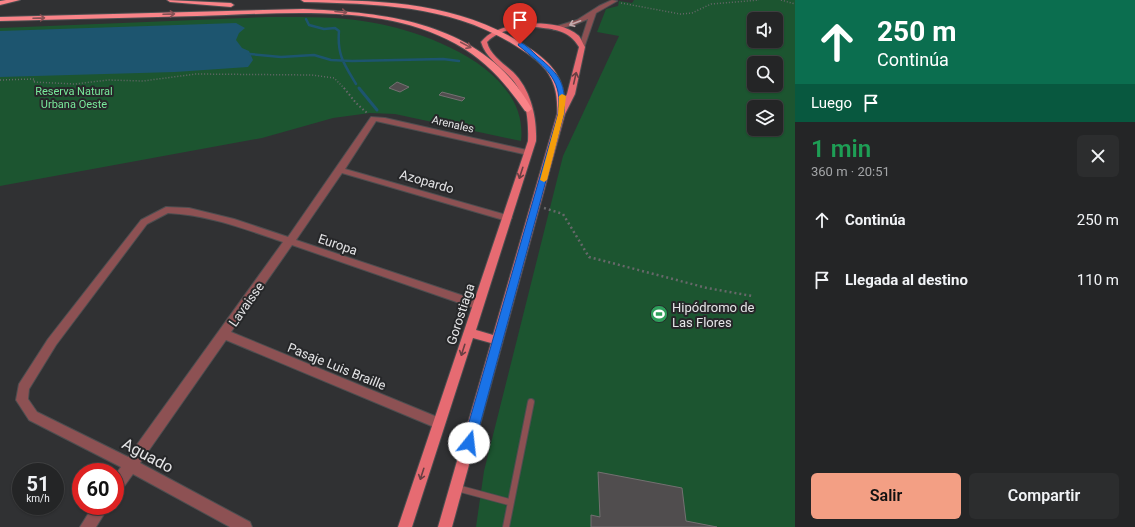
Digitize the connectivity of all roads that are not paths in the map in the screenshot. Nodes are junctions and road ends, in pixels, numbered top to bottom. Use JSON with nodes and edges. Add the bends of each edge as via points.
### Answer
{"nodes":[{"id":1,"x":17,"y":0,"type":"edge"},
{"id":2,"x":170,"y":0,"type":"edge"},
{"id":3,"x":304,"y":0,"type":"edge"},
{"id":4,"x":614,"y":1,"type":"road end"},
{"id":5,"x":376,"y":2,"type":"junction"},
{"id":6,"x":0,"y":3,"type":"edge"},
{"id":7,"x":593,"y":13,"type":"junction"},
{"id":8,"x":0,"y":19,"type":"edge"},
{"id":9,"x":554,"y":28,"type":"junction"},
{"id":10,"x":500,"y":32,"type":"junction"},
{"id":11,"x":582,"y":47,"type":"junction"},
{"id":12,"x":528,"y":109,"type":"junction"},
{"id":13,"x":561,"y":114,"type":"junction"},
{"id":14,"x":374,"y":119,"type":"joint"},
{"id":15,"x":528,"y":153,"type":"junction"},
{"id":16,"x":340,"y":170,"type":"junction"},
{"id":17,"x":507,"y":218,"type":"junction"},
{"id":18,"x":289,"y":242,"type":"junction"},
{"id":19,"x":478,"y":305,"type":"junction"},
{"id":20,"x":468,"y":332,"type":"junction"},
{"id":21,"x":224,"y":334,"type":"junction"},
{"id":22,"x":498,"y":340,"type":"junction"},
{"id":23,"x":531,"y":402,"type":"dead end"},
{"id":24,"x":33,"y":416,"type":"joint"},
{"id":25,"x":438,"y":423,"type":"junction"},
{"id":26,"x":130,"y":465,"type":"junction"},
{"id":27,"x":124,"y":474,"type":"edge"},
{"id":28,"x":456,"y":487,"type":"junction"},
{"id":29,"x":509,"y":502,"type":"junction"},
{"id":30,"x":96,"y":515,"type":"edge"},
{"id":31,"x":87,"y":527,"type":"edge"},
{"id":32,"x":245,"y":527,"type":"edge"},
{"id":33,"x":405,"y":527,"type":"edge"},
{"id":34,"x":445,"y":527,"type":"edge"},
{"id":35,"x":506,"y":527,"type":"edge"}],
"edges":[{"from":1,"to":6,"type":"highway"},
{"from":2,"to":5,"type":"highway","via":[[271,6]]},
{"from":3,"to":5,"type":"highway"},
{"from":4,"to":7,"type":"street","via":[[602,5]]},
{"from":5,"to":10,"type":"highway","via":[[437,10],[475,21]]},
{"from":7,"to":9,"type":"street","one_way":true,"via":[[573,24]]},
{"from":7,"to":11,"type":"street"},
{"from":8,"to":12,"type":"highway","one_way":true,"via":[[303,11],[381,17],[424,27],[472,49],[506,77]]},
{"from":9,"to":10,"type":"main road","via":[[525,26]]},
{"from":9,"to":11,"type":"main road","via":[[575,36],[580,40]]},
{"from":10,"to":12,"type":"main road","name":"Gorostiaga","via":[[486,39],[484,46],[510,71],[521,86]]},
{"from":10,"to":13,"type":"highway","via":[[532,54],[554,75],[562,94]]},
{"from":13,"to":11,"type":"main road","one_way":true,"via":[[571,94]]},
{"from":12,"to":15,"type":"main road","name":"Gorostiaga","via":[[532,127],[532,141]]},
{"from":13,"to":22,"type":"main road"},
{"from":14,"to":15,"type":"street","name":"Arenales"},
{"from":14,"to":16,"type":"street","name":"Lavaisse"},
{"from":15,"to":17,"type":"main road","name":"Gorostiaga","one_way":true},
{"from":16,"to":17,"type":"street","name":"Azopardo"},
{"from":16,"to":18,"type":"street","name":"Lavaisse"},
{"from":17,"to":19,"type":"main road","name":"Gorostiaga"},
{"from":18,"to":19,"type":"street","name":"Europa"},
{"from":18,"to":21,"type":"street","name":"Lavaisse"},
{"from":18,"to":24,"type":"street","name":"Europa","via":[[231,221],[189,211],[166,210],[144,222],[52,342],[23,388],[22,400]]},
{"from":19,"to":20,"type":"main road","name":"Gorostiaga"},
{"from":20,"to":22,"type":"main road"},
{"from":20,"to":25,"type":"main road","name":"Gorostiaga","one_way":true},
{"from":21,"to":25,"type":"street","name":"Pasaje Luis Braille"},
{"from":21,"to":26,"type":"street","name":"Lavaisse"},
{"from":22,"to":28,"type":"main road"},
{"from":23,"to":29,"type":"lane","via":[[525,439]]},
{"from":24,"to":26,"type":"street","name":"Aguado"},
{"from":25,"to":33,"type":"main road","name":"Gorostiaga","one_way":true},
{"from":26,"to":27,"type":"street","name":"Lavaisse"},
{"from":26,"to":32,"type":"street","name":"Aguado"},
{"from":28,"to":29,"type":"lane"},
{"from":28,"to":34,"type":"main road"},
{"from":29,"to":35,"type":"lane"},
{"from":30,"to":31,"type":"street"}]}
